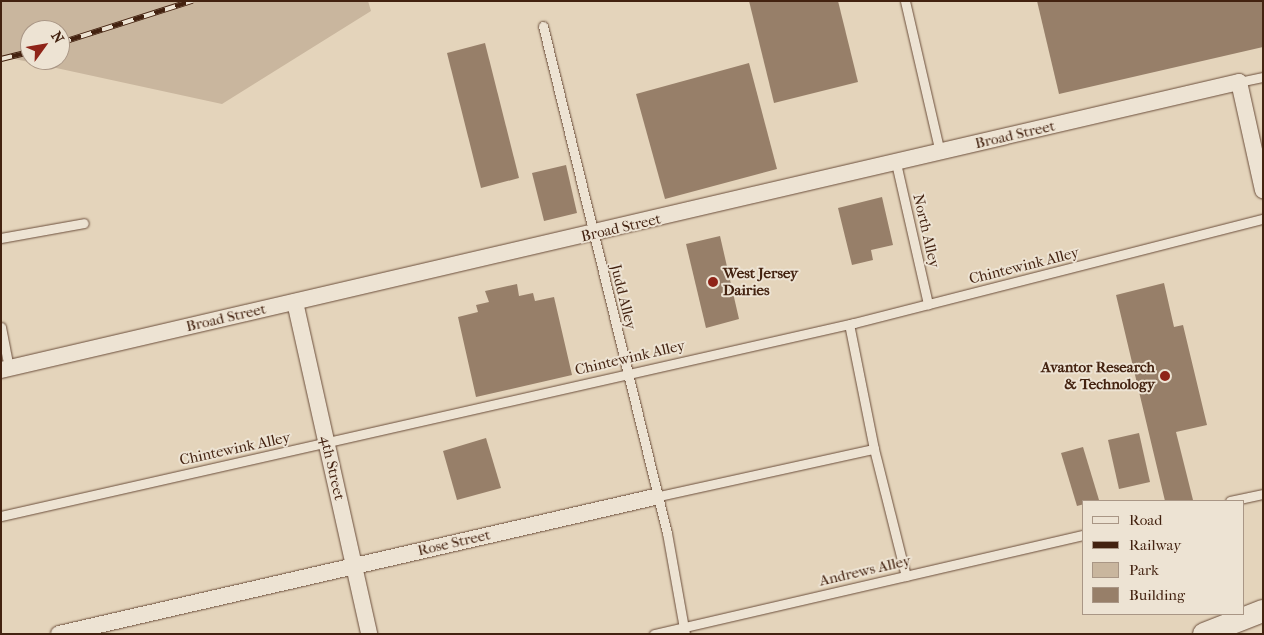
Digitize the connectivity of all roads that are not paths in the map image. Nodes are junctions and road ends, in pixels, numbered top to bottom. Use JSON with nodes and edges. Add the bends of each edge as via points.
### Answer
{"nodes":[{"id":1,"x":905,"y":1,"type":"edge"},
{"id":2,"x":543,"y":26,"type":"dead end"},
{"id":3,"x":1263,"y":77,"type":"edge"},
{"id":4,"x":1239,"y":82,"type":"junction"},
{"id":5,"x":1258,"y":144,"type":"edge"},
{"id":6,"x":940,"y":153,"type":"junction"},
{"id":7,"x":896,"y":163,"type":"junction"},
{"id":8,"x":1263,"y":190,"type":"edge"},
{"id":9,"x":1263,"y":219,"type":"edge"},
{"id":10,"x":84,"y":223,"type":"dead end"},
{"id":11,"x":592,"y":235,"type":"junction"},
{"id":12,"x":1,"y":238,"type":"edge"},
{"id":13,"x":295,"y":302,"type":"junction"},
{"id":14,"x":928,"y":304,"type":"junction"},
{"id":15,"x":849,"y":324,"type":"junction"},
{"id":16,"x":1,"y":327,"type":"edge"},
{"id":17,"x":5,"y":369,"type":"edge"},
{"id":18,"x":626,"y":372,"type":"junction"},
{"id":19,"x":327,"y":443,"type":"junction"},
{"id":20,"x":874,"y":449,"type":"junction"},
{"id":21,"x":1263,"y":494,"type":"edge"},
{"id":22,"x":655,"y":497,"type":"junction"},
{"id":23,"x":1235,"y":500,"type":"edge"},
{"id":24,"x":1,"y":516,"type":"edge"},
{"id":25,"x":1082,"y":535,"type":"edge"},
{"id":26,"x":354,"y":566,"type":"junction"},
{"id":27,"x":906,"y":576,"type":"junction"},
{"id":28,"x":1263,"y":611,"type":"edge"},
{"id":29,"x":685,"y":630,"type":"edge"},
{"id":30,"x":59,"y":634,"type":"edge"},
{"id":31,"x":369,"y":634,"type":"edge"},
{"id":32,"x":654,"y":634,"type":"edge"},
{"id":33,"x":1204,"y":634,"type":"edge"}],
"edges":[{"from":1,"to":6,"type":"lane"},
{"from":2,"to":11,"type":"lane","name":"Judd Alley"},
{"from":3,"to":4,"type":"lane"},
{"from":4,"to":5,"type":"street"},
{"from":4,"to":6,"type":"street","name":"Broad Street"},
{"from":5,"to":8,"type":"street"},
{"from":6,"to":7,"type":"street","name":"Broad Street"},
{"from":7,"to":11,"type":"street","name":"Broad Street"},
{"from":7,"to":14,"type":"lane","name":"North Alley"},
{"from":9,"to":14,"type":"lane","name":"Chintewink Alley"},
{"from":10,"to":12,"type":"lane"},
{"from":11,"to":13,"type":"street","name":"Broad Street"},
{"from":11,"to":18,"type":"lane","name":"Judd Alley"},
{"from":13,"to":17,"type":"street","name":"Broad Street"},
{"from":13,"to":19,"type":"street","name":"4th Street"},
{"from":14,"to":15,"type":"lane","name":"Chintewink Alley"},
{"from":15,"to":18,"type":"lane","name":"Chintewink Alley"},
{"from":15,"to":20,"type":"lane"},
{"from":16,"to":17,"type":"lane"},
{"from":18,"to":19,"type":"lane","name":"Chintewink Alley"},
{"from":18,"to":22,"type":"lane","name":"Judd Alley"},
{"from":19,"to":24,"type":"lane","name":"Chintewink Alley"},
{"from":19,"to":26,"type":"street","name":"4th Street"},
{"from":20,"to":22,"type":"lane","name":"Rose Street"},
{"from":20,"to":27,"type":"lane"},
{"from":21,"to":23,"type":"lane"},
{"from":22,"to":26,"type":"street","name":"Rose Street"},
{"from":22,"to":29,"type":"lane","name":"Judd Alley"},
{"from":25,"to":27,"type":"lane","name":"Andrews Alley"},
{"from":26,"to":30,"type":"street","name":"Rose Street"},
{"from":26,"to":31,"type":"street","name":"4th Street"},
{"from":27,"to":29,"type":"lane","name":"Andrews Alley"},
{"from":28,"to":33,"type":"street"},
{"from":29,"to":32,"type":"lane","name":"Andrews Alley"}]}
